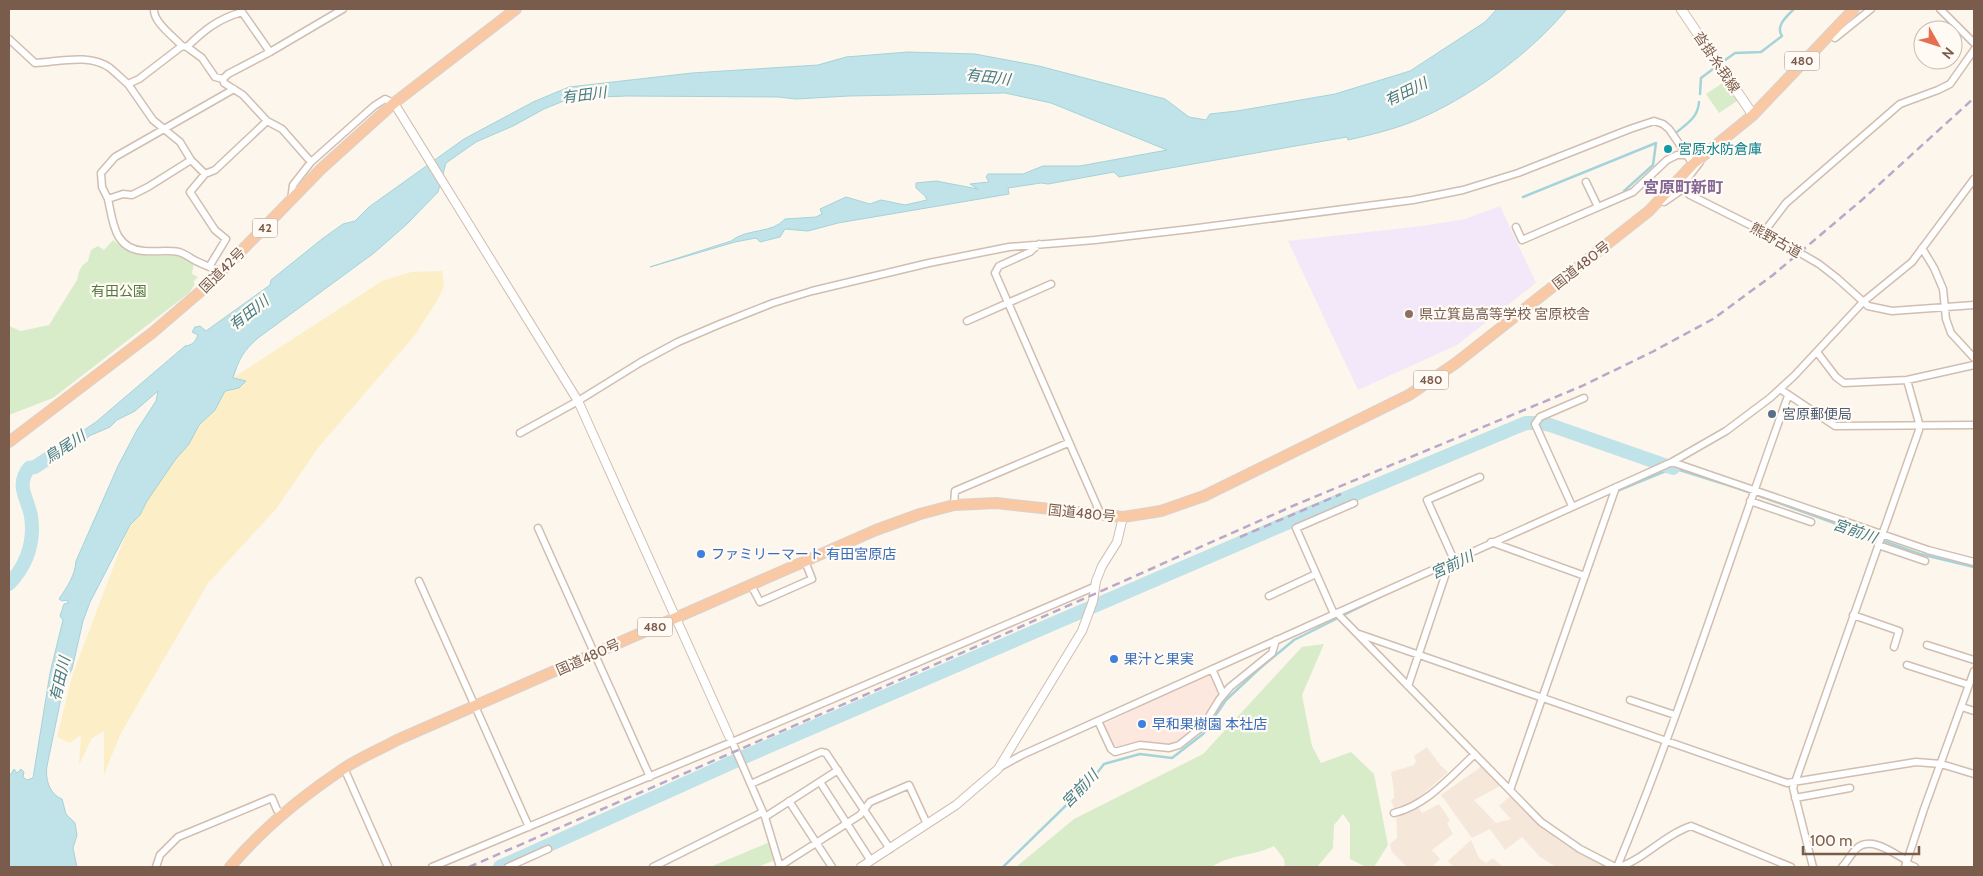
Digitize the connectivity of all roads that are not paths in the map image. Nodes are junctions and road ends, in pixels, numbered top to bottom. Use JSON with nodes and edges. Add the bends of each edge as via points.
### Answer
{"nodes":[{"id":1,"x":154,"y":9,"type":"edge"},
{"id":2,"x":343,"y":9,"type":"edge"},
{"id":3,"x":516,"y":9,"type":"edge"},
{"id":4,"x":1681,"y":9,"type":"edge"},
{"id":5,"x":1854,"y":9,"type":"edge"},
{"id":6,"x":1871,"y":9,"type":"edge"},
{"id":7,"x":1940,"y":9,"type":"edge"},
{"id":8,"x":1830,"y":32,"type":"junction"},
{"id":9,"x":9,"y":38,"type":"edge"},
{"id":10,"x":1974,"y":43,"type":"edge"},
{"id":11,"x":185,"y":47,"type":"junction"},
{"id":12,"x":1974,"y":50,"type":"edge"},
{"id":13,"x":270,"y":52,"type":"junction"},
{"id":14,"x":223,"y":79,"type":"junction"},
{"id":15,"x":128,"y":84,"type":"junction"},
{"id":16,"x":234,"y":89,"type":"junction"},
{"id":17,"x":394,"y":103,"type":"junction"},
{"id":18,"x":1753,"y":115,"type":"junction"},
{"id":19,"x":267,"y":121,"type":"junction"},
{"id":20,"x":163,"y":128,"type":"junction"},
{"id":21,"x":1706,"y":153,"type":"junction"},
{"id":22,"x":1691,"y":159,"type":"junction"},
{"id":23,"x":191,"y":160,"type":"junction"},
{"id":24,"x":311,"y":162,"type":"junction"},
{"id":25,"x":205,"y":174,"type":"junction"},
{"id":26,"x":1974,"y":179,"type":"edge"},
{"id":27,"x":1586,"y":182,"type":"dead end"},
{"id":28,"x":1682,"y":189,"type":"junction"},
{"id":29,"x":108,"y":199,"type":"junction"},
{"id":30,"x":291,"y":201,"type":"junction"},
{"id":31,"x":1598,"y":207,"type":"junction"},
{"id":32,"x":1649,"y":212,"type":"junction"},
{"id":33,"x":1516,"y":227,"type":"dead end"},
{"id":34,"x":1764,"y":232,"type":"junction"},
{"id":35,"x":1039,"y":244,"type":"junction"},
{"id":36,"x":1922,"y":248,"type":"junction"},
{"id":37,"x":209,"y":266,"type":"junction"},
{"id":38,"x":221,"y":272,"type":"junction"},
{"id":39,"x":1051,"y":284,"type":"dead end"},
{"id":40,"x":1863,"y":302,"type":"junction"},
{"id":41,"x":1006,"y":303,"type":"junction"},
{"id":42,"x":1974,"y":305,"type":"edge"},
{"id":43,"x":1944,"y":306,"type":"junction"},
{"id":44,"x":967,"y":321,"type":"dead end"},
{"id":45,"x":1817,"y":352,"type":"junction"},
{"id":46,"x":1974,"y":358,"type":"edge"},
{"id":47,"x":1974,"y":365,"type":"edge"},
{"id":48,"x":1907,"y":380,"type":"junction"},
{"id":49,"x":1780,"y":389,"type":"junction"},
{"id":50,"x":1788,"y":396,"type":"junction"},
{"id":51,"x":1584,"y":398,"type":"dead end"},
{"id":52,"x":578,"y":401,"type":"junction"},
{"id":53,"x":1919,"y":425,"type":"junction"},
{"id":54,"x":1974,"y":425,"type":"edge"},
{"id":55,"x":520,"y":432,"type":"dead end"},
{"id":56,"x":9,"y":442,"type":"edge"},
{"id":57,"x":1068,"y":443,"type":"junction"},
{"id":58,"x":1672,"y":462,"type":"junction"},
{"id":59,"x":1480,"y":477,"type":"dead end"},
{"id":60,"x":1616,"y":487,"type":"junction"},
{"id":61,"x":1754,"y":489,"type":"junction"},
{"id":62,"x":1750,"y":501,"type":"junction"},
{"id":63,"x":1354,"y":504,"type":"dead end"},
{"id":64,"x":954,"y":505,"type":"junction"},
{"id":65,"x":1572,"y":506,"type":"junction"},
{"id":66,"x":1101,"y":515,"type":"junction"},
{"id":67,"x":1123,"y":517,"type":"junction"},
{"id":68,"x":1811,"y":522,"type":"dead end"},
{"id":69,"x":538,"y":528,"type":"dead end"},
{"id":70,"x":1882,"y":534,"type":"junction"},
{"id":71,"x":1491,"y":542,"type":"junction"},
{"id":72,"x":1878,"y":545,"type":"junction"},
{"id":73,"x":1452,"y":560,"type":"junction"},
{"id":74,"x":1925,"y":560,"type":"dead end"},
{"id":75,"x":805,"y":561,"type":"junction"},
{"id":76,"x":1974,"y":562,"type":"edge"},
{"id":77,"x":1316,"y":574,"type":"junction"},
{"id":78,"x":1585,"y":576,"type":"junction"},
{"id":79,"x":419,"y":581,"type":"dead end"},
{"id":80,"x":751,"y":585,"type":"junction"},
{"id":81,"x":1094,"y":587,"type":"junction"},
{"id":82,"x":1269,"y":596,"type":"dead end"},
{"id":83,"x":1336,"y":614,"type":"junction"},
{"id":84,"x":1853,"y":615,"type":"junction"},
{"id":85,"x":676,"y":618,"type":"junction"},
{"id":86,"x":1359,"y":634,"type":"junction"},
{"id":87,"x":1276,"y":640,"type":"junction"},
{"id":88,"x":1927,"y":645,"type":"dead end"},
{"id":89,"x":1894,"y":648,"type":"dead end"},
{"id":90,"x":595,"y":653,"type":"junction"},
{"id":91,"x":1419,"y":655,"type":"junction"},
{"id":92,"x":1974,"y":660,"type":"edge"},
{"id":93,"x":1907,"y":665,"type":"dead end"},
{"id":94,"x":1212,"y":669,"type":"junction"},
{"id":95,"x":1974,"y":671,"type":"edge"},
{"id":96,"x":1969,"y":685,"type":"junction"},
{"id":97,"x":1408,"y":686,"type":"junction"},
{"id":98,"x":1223,"y":694,"type":"junction"},
{"id":99,"x":1543,"y":698,"type":"junction"},
{"id":100,"x":1630,"y":700,"type":"dead end"},
{"id":101,"x":475,"y":706,"type":"junction"},
{"id":102,"x":1962,"y":707,"type":"junction"},
{"id":103,"x":1974,"y":711,"type":"edge"},
{"id":104,"x":1675,"y":715,"type":"junction"},
{"id":105,"x":1098,"y":722,"type":"junction"},
{"id":106,"x":731,"y":739,"type":"junction"},
{"id":107,"x":1666,"y":741,"type":"junction"},
{"id":108,"x":1474,"y":754,"type":"junction"},
{"id":109,"x":1941,"y":764,"type":"junction"},
{"id":110,"x":344,"y":768,"type":"junction"},
{"id":111,"x":998,"y":769,"type":"junction"},
{"id":112,"x":838,"y":770,"type":"junction"},
{"id":113,"x":1974,"y":774,"type":"edge"},
{"id":114,"x":650,"y":777,"type":"junction"},
{"id":115,"x":820,"y":782,"type":"junction"},
{"id":116,"x":1794,"y":782,"type":"junction"},
{"id":117,"x":751,"y":784,"type":"junction"},
{"id":118,"x":1850,"y":788,"type":"dead end"},
{"id":119,"x":1510,"y":790,"type":"junction"},
{"id":120,"x":1795,"y":798,"type":"junction"},
{"id":121,"x":789,"y":801,"type":"junction"},
{"id":122,"x":864,"y":809,"type":"junction"},
{"id":123,"x":1394,"y":813,"type":"dead end"},
{"id":124,"x":283,"y":814,"type":"junction"},
{"id":125,"x":764,"y":815,"type":"junction"},
{"id":126,"x":847,"y":824,"type":"junction"},
{"id":127,"x":927,"y":824,"type":"junction"},
{"id":128,"x":529,"y":827,"type":"junction"},
{"id":129,"x":816,"y":843,"type":"junction"},
{"id":130,"x":548,"y":849,"type":"dead end"},
{"id":131,"x":890,"y":849,"type":"junction"},
{"id":132,"x":870,"y":861,"type":"junction"},
{"id":133,"x":1906,"y":863,"type":"edge"},
{"id":134,"x":156,"y":867,"type":"edge"},
{"id":135,"x":230,"y":867,"type":"edge"},
{"id":136,"x":388,"y":867,"type":"edge"},
{"id":137,"x":432,"y":867,"type":"edge"},
{"id":138,"x":508,"y":867,"type":"edge"},
{"id":139,"x":654,"y":867,"type":"edge"},
{"id":140,"x":780,"y":867,"type":"edge"},
{"id":141,"x":832,"y":867,"type":"edge"},
{"id":142,"x":861,"y":867,"type":"edge"},
{"id":143,"x":1617,"y":867,"type":"edge"},
{"id":144,"x":1791,"y":867,"type":"edge"},
{"id":145,"x":1813,"y":867,"type":"edge"},
{"id":146,"x":1842,"y":867,"type":"edge"},
{"id":147,"x":1915,"y":867,"type":"edge"}],
"edges":[{"from":1,"to":11,"type":"street","via":[[157,20]]},
{"from":2,"to":13,"type":"street"},
{"from":3,"to":17,"type":"highway","name":"国道42号","number":"42"},
{"from":4,"to":18,"type":"main road","name":"沓掛糸我線"},
{"from":5,"to":8,"type":"highway","name":"国道480号","number":"480"},
{"from":6,"to":8,"type":"street","via":[[1835,38]]},
{"from":7,"to":10,"type":"street"},
{"from":8,"to":18,"type":"highway","name":"国道480号","number":"480"},
{"from":9,"to":15,"type":"street","via":[[36,63],[71,59],[98,62]]},
{"from":11,"to":13,"type":"street","via":[[212,24],[242,12]]},
{"from":11,"to":14,"type":"street","via":[[202,58],[215,77]]},
{"from":11,"to":15,"type":"street"},
{"from":12,"to":34,"type":"street","via":[[1950,84],[1900,104],[1786,203]]},
{"from":13,"to":14,"type":"street"},
{"from":14,"to":16,"type":"street"},
{"from":15,"to":20,"type":"street","via":[[153,120]]},
{"from":16,"to":19,"type":"street"},
{"from":16,"to":20,"type":"street"},
{"from":17,"to":24,"type":"street","via":[[385,99],[374,106]]},
{"from":17,"to":30,"type":"highway","name":"国道42号","number":"42","via":[[321,169]]},
{"from":17,"to":52,"type":"street"},
{"from":18,"to":21,"type":"highway","name":"国道480号","number":"480"},
{"from":19,"to":24,"type":"street","via":[[282,129]]},
{"from":19,"to":25,"type":"street","via":[[215,170]]},
{"from":20,"to":23,"type":"street","via":[[180,142]]},
{"from":20,"to":29,"type":"street","via":[[115,157],[104,168],[102,187]]},
{"from":21,"to":22,"type":"highway","name":"国道480号","number":"480"},
{"from":21,"to":28,"type":"street"},
{"from":22,"to":31,"type":"street","via":[[1671,157],[1633,192]]},
{"from":22,"to":32,"type":"highway","name":"国道480号","number":"480"},
{"from":22,"to":35,"type":"street","via":[[1669,129],[1654,121],[1518,173],[1463,190],[1268,220]]},
{"from":23,"to":25,"type":"street"},
{"from":23,"to":29,"type":"street","via":[[132,195]]},
{"from":24,"to":30,"type":"street","via":[[293,185]]},
{"from":25,"to":37,"type":"street","via":[[190,192],[215,230],[226,239]]},
{"from":26,"to":36,"type":"street"},
{"from":27,"to":31,"type":"street"},
{"from":28,"to":32,"type":"street"},
{"from":28,"to":34,"type":"street","name":"熊野古道"},
{"from":29,"to":37,"type":"street","via":[[114,230],[124,243],[141,251],[184,254]]},
{"from":30,"to":38,"type":"highway","name":"国道42号","number":"42"},
{"from":31,"to":33,"type":"street","via":[[1522,240]]},
{"from":32,"to":67,"type":"highway","name":"国道480号","number":"480","via":[[1456,362],[1408,395],[1204,496],[1161,511]]},
{"from":34,"to":40,"type":"street","name":"熊野古道","via":[[1827,270]]},
{"from":35,"to":41,"type":"street","via":[[996,269]]},
{"from":35,"to":52,"type":"street","via":[[929,263],[773,303],[678,342]]},
{"from":36,"to":40,"type":"street","via":[[1912,262]]},
{"from":36,"to":43,"type":"street","via":[[1943,289]]},
{"from":37,"to":38,"type":"street"},
{"from":38,"to":56,"type":"highway","name":"国道42号","number":"42","via":[[137,345]]},
{"from":39,"to":41,"type":"street"},
{"from":40,"to":43,"type":"street","via":[[1892,311]]},
{"from":40,"to":45,"type":"street"},
{"from":41,"to":44,"type":"street"},
{"from":41,"to":57,"type":"street"},
{"from":42,"to":43,"type":"street"},
{"from":43,"to":46,"type":"street","via":[[1951,333]]},
{"from":45,"to":48,"type":"street","via":[[1844,383]]},
{"from":45,"to":49,"type":"street"},
{"from":47,"to":48,"type":"street"},
{"from":48,"to":53,"type":"street"},
{"from":49,"to":50,"type":"street"},
{"from":49,"to":58,"type":"street","via":[[1726,431]]},
{"from":50,"to":53,"type":"street","via":[[1835,426]]},
{"from":50,"to":61,"type":"street"},
{"from":51,"to":65,"type":"street","via":[[1540,418],[1536,424]]},
{"from":52,"to":55,"type":"street"},
{"from":52,"to":85,"type":"street"},
{"from":53,"to":54,"type":"street"},
{"from":53,"to":70,"type":"street"},
{"from":57,"to":64,"type":"street","via":[[955,491]]},
{"from":57,"to":66,"type":"street"},
{"from":58,"to":60,"type":"street"},
{"from":58,"to":61,"type":"street"},
{"from":59,"to":73,"type":"street","via":[[1427,500]]},
{"from":60,"to":65,"type":"street"},
{"from":60,"to":78,"type":"street"},
{"from":61,"to":62,"type":"street"},
{"from":61,"to":70,"type":"street"},
{"from":62,"to":68,"type":"street"},
{"from":62,"to":104,"type":"street"},
{"from":63,"to":77,"type":"street","via":[[1296,528]]},
{"from":64,"to":66,"type":"highway","name":"国道480号","number":"480","via":[[996,504]]},
{"from":64,"to":75,"type":"highway","name":"国道480号","number":"480","via":[[920,514]]},
{"from":65,"to":71,"type":"street"},
{"from":66,"to":67,"type":"highway","name":"国道480号","number":"480"},
{"from":67,"to":81,"type":"street","via":[[1120,536]]},
{"from":69,"to":90,"type":"street"},
{"from":70,"to":72,"type":"street"},
{"from":70,"to":76,"type":"street"},
{"from":71,"to":73,"type":"street"},
{"from":71,"to":78,"type":"street"},
{"from":72,"to":74,"type":"street"},
{"from":72,"to":84,"type":"street"},
{"from":73,"to":83,"type":"street"},
{"from":73,"to":91,"type":"street"},
{"from":75,"to":80,"type":"highway","name":"国道480号","number":"480"},
{"from":75,"to":80,"type":"street","via":[[812,579],[777,595],[760,602]]},
{"from":77,"to":82,"type":"street"},
{"from":77,"to":83,"type":"street"},
{"from":78,"to":99,"type":"street"},
{"from":79,"to":101,"type":"street"},
{"from":80,"to":85,"type":"highway","name":"国道480号","number":"480"},
{"from":81,"to":106,"type":"street"},
{"from":81,"to":111,"type":"street","via":[[1089,612],[1077,639]]},
{"from":83,"to":86,"type":"street"},
{"from":83,"to":87,"type":"street"},
{"from":84,"to":89,"type":"street","via":[[1899,631]]},
{"from":84,"to":116,"type":"street"},
{"from":85,"to":90,"type":"highway","name":"国道480号","number":"480"},
{"from":85,"to":106,"type":"street"},
{"from":86,"to":91,"type":"street"},
{"from":86,"to":97,"type":"street"},
{"from":87,"to":94,"type":"street"},
{"from":87,"to":98,"type":"street","via":[[1272,653]]},
{"from":88,"to":92,"type":"street"},
{"from":90,"to":101,"type":"highway","name":"国道480号","number":"480"},
{"from":90,"to":114,"type":"street"},
{"from":91,"to":97,"type":"street"},
{"from":91,"to":99,"type":"street"},
{"from":93,"to":96,"type":"street"},
{"from":94,"to":98,"type":"street"},
{"from":94,"to":105,"type":"street"},
{"from":95,"to":96,"type":"street"},
{"from":96,"to":102,"type":"street"},
{"from":97,"to":108,"type":"street"},
{"from":98,"to":105,"type":"street","via":[[1203,726],[1173,747],[1140,745],[1115,752]]},
{"from":99,"to":107,"type":"street"},
{"from":99,"to":119,"type":"street"},
{"from":100,"to":104,"type":"street"},
{"from":101,"to":110,"type":"highway","name":"国道480号","number":"480","via":[[397,740]]},
{"from":101,"to":128,"type":"street"},
{"from":102,"to":103,"type":"street"},
{"from":102,"to":109,"type":"street"},
{"from":104,"to":107,"type":"street"},
{"from":105,"to":111,"type":"street"},
{"from":106,"to":114,"type":"street"},
{"from":106,"to":117,"type":"street"},
{"from":107,"to":116,"type":"street","via":[[1787,783]]},
{"from":107,"to":143,"type":"street"},
{"from":108,"to":119,"type":"street"},
{"from":108,"to":123,"type":"street","via":[[1429,796],[1408,810]]},
{"from":109,"to":113,"type":"street"},
{"from":109,"to":116,"type":"street","via":[[1916,762]]},
{"from":109,"to":133,"type":"street"},
{"from":110,"to":124,"type":"highway","name":"国道480号","number":"480"},
{"from":110,"to":136,"type":"street"},
{"from":111,"to":127,"type":"street","via":[[965,798]]},
{"from":112,"to":115,"type":"street"},
{"from":112,"to":117,"type":"street","via":[[828,754],[823,752]]},
{"from":112,"to":122,"type":"street"},
{"from":114,"to":128,"type":"street"},
{"from":115,"to":121,"type":"street"},
{"from":115,"to":126,"type":"street"},
{"from":116,"to":120,"type":"street"},
{"from":117,"to":125,"type":"street"},
{"from":118,"to":120,"type":"street"},
{"from":119,"to":143,"type":"street","via":[[1549,829]]},
{"from":120,"to":145,"type":"street"},
{"from":121,"to":125,"type":"street"},
{"from":121,"to":129,"type":"street"},
{"from":122,"to":126,"type":"street"},
{"from":122,"to":127,"type":"street","via":[[870,802],[909,785]]},
{"from":122,"to":131,"type":"street"},
{"from":124,"to":134,"type":"street","via":[[277,810],[272,798],[178,837],[160,855]]},
{"from":124,"to":135,"type":"highway","name":"国道480号","number":"480"},
{"from":125,"to":139,"type":"street"},
{"from":125,"to":140,"type":"street"},
{"from":126,"to":129,"type":"street"},
{"from":126,"to":132,"type":"street"},
{"from":127,"to":131,"type":"street"},
{"from":128,"to":137,"type":"street"},
{"from":129,"to":140,"type":"street"},
{"from":129,"to":141,"type":"street"},
{"from":130,"to":138,"type":"street"},
{"from":131,"to":132,"type":"street"},
{"from":132,"to":142,"type":"street"},
{"from":133,"to":146,"type":"street","via":[[1876,844],[1866,844],[1856,849]]},
{"from":133,"to":147,"type":"street"},
{"from":143,"to":144,"type":"street","via":[[1628,864],[1674,833],[1691,826]]}]}
